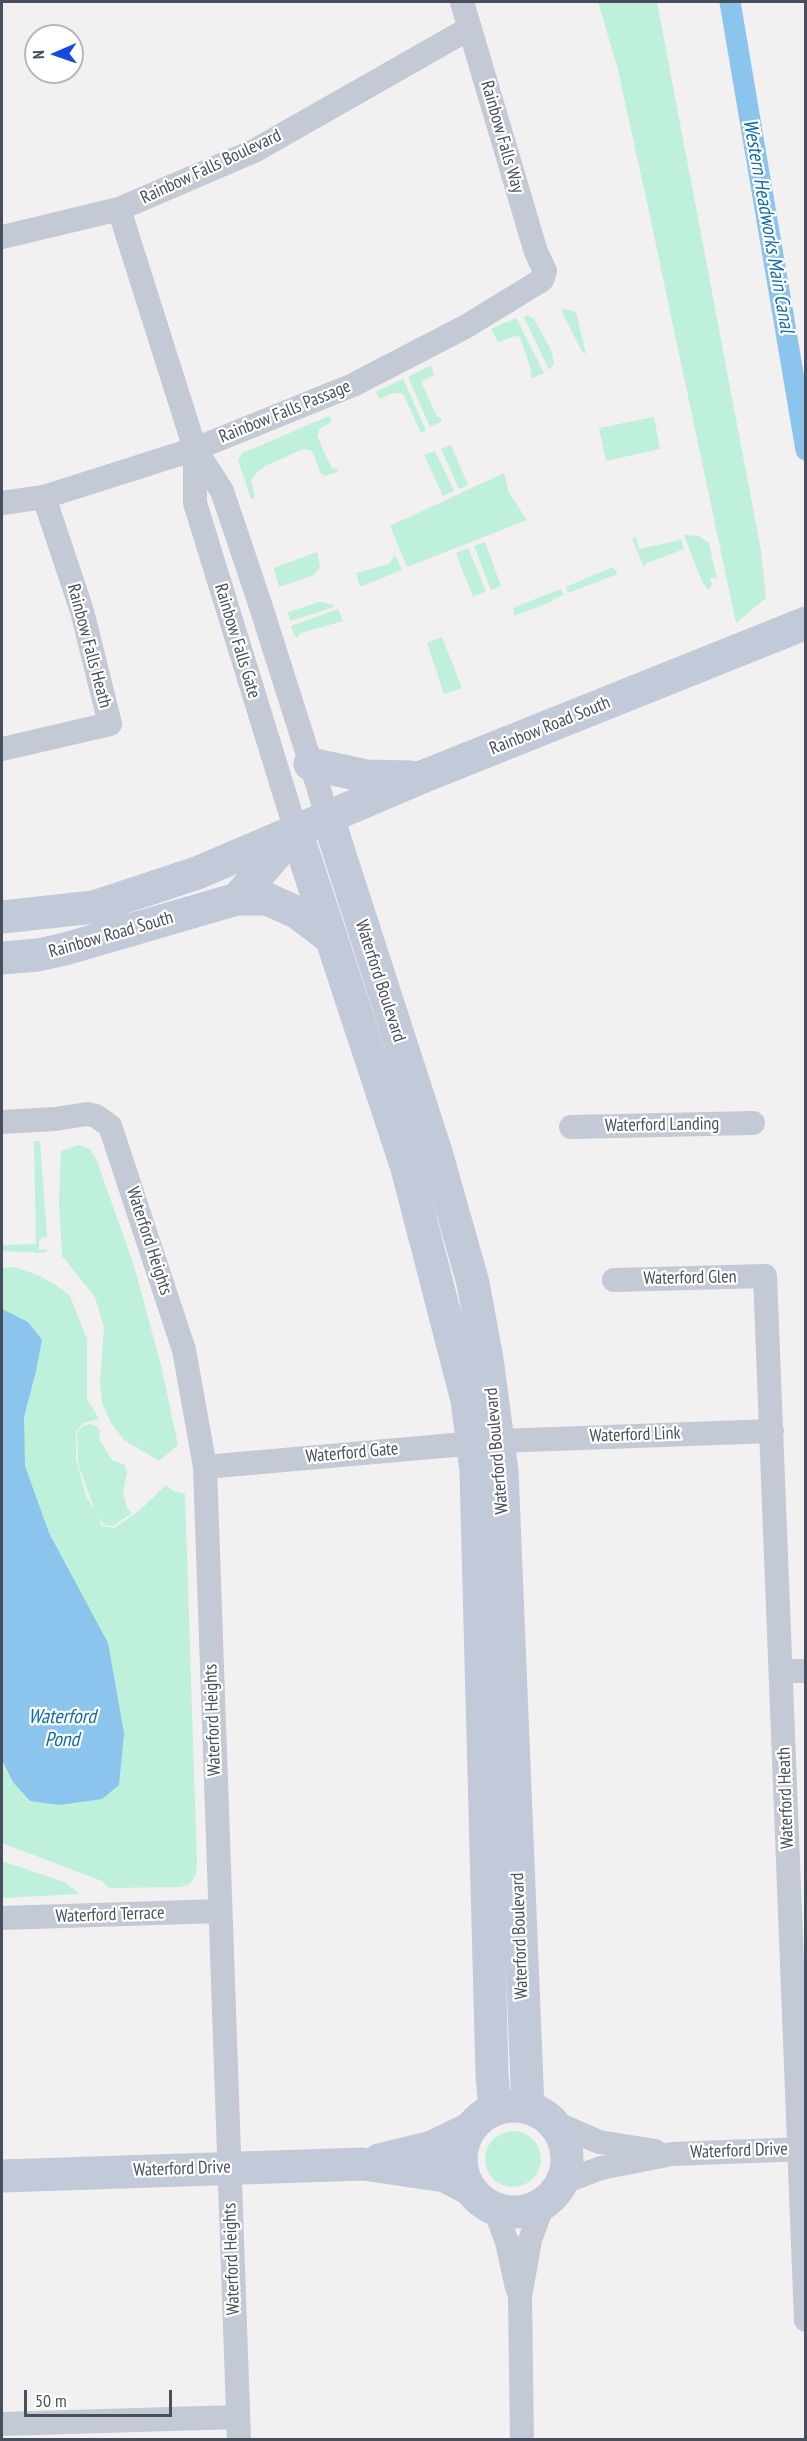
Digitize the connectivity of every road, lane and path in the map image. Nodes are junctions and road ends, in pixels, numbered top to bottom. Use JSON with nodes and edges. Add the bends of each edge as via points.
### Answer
{"nodes":[{"id":1,"x":462,"y":2,"type":"edge"},
{"id":2,"x":470,"y":28,"type":"junction"},
{"id":3,"x":119,"y":209,"type":"junction"},
{"id":4,"x":2,"y":237,"type":"edge"},
{"id":5,"x":545,"y":271,"type":"joint"},
{"id":6,"x":195,"y":449,"type":"junction"},
{"id":7,"x":44,"y":497,"type":"junction"},
{"id":8,"x":2,"y":503,"type":"edge"},
{"id":9,"x":794,"y":627,"type":"edge"},
{"id":10,"x":2,"y":749,"type":"edge"},
{"id":11,"x":310,"y":764,"type":"junction"},
{"id":12,"x":422,"y":777,"type":"junction"},
{"id":13,"x":328,"y":818,"type":"junction"},
{"id":14,"x":296,"y":831,"type":"junction"},
{"id":15,"x":237,"y":899,"type":"junction"},
{"id":16,"x":2,"y":917,"type":"edge"},
{"id":17,"x":332,"y":938,"type":"junction"},
{"id":18,"x":2,"y":958,"type":"edge"},
{"id":19,"x":2,"y":1122,"type":"edge"},
{"id":20,"x":753,"y":1123,"type":"dead end"},
{"id":21,"x":571,"y":1127,"type":"dead end"},
{"id":22,"x":765,"y":1276,"type":"joint"},
{"id":23,"x":615,"y":1280,"type":"dead end"},
{"id":24,"x":772,"y":1431,"type":"junction"},
{"id":25,"x":486,"y":1441,"type":"junction"},
{"id":26,"x":205,"y":1467,"type":"junction"},
{"id":27,"x":794,"y":1671,"type":"edge"},
{"id":28,"x":219,"y":1911,"type":"junction"},
{"id":29,"x":2,"y":1918,"type":"edge"},
{"id":30,"x":540,"y":2114,"type":"junction"},
{"id":31,"x":483,"y":2118,"type":"junction"},
{"id":32,"x":802,"y":2149,"type":"edge"},
{"id":33,"x":672,"y":2154,"type":"junction"},
{"id":34,"x":363,"y":2163,"type":"junction"},
{"id":35,"x":229,"y":2167,"type":"junction"},
{"id":36,"x":2,"y":2176,"type":"edge"},
{"id":37,"x":470,"y":2189,"type":"junction"},
{"id":38,"x":552,"y":2194,"type":"junction"},
{"id":39,"x":495,"y":2209,"type":"junction"},
{"id":40,"x":520,"y":2297,"type":"junction"},
{"id":41,"x":806,"y":2320,"type":"edge"},
{"id":42,"x":2,"y":2424,"type":"edge"},
{"id":43,"x":238,"y":2428,"type":"edge"},
{"id":44,"x":522,"y":2439,"type":"edge"}],
"edges":[{"from":1,"to":2,"type":"street","name":"Rainbow Falls Way"},
{"from":2,"to":3,"type":"street","name":"Rainbow Falls Boulevard","via":[[254,151]]},
{"from":2,"to":5,"type":"street","name":"Rainbow Falls Way"},
{"from":3,"to":4,"type":"street","name":"Rainbow Falls Boulevard"},
{"from":3,"to":6,"type":"street","name":"Rainbow Falls Gate"},
{"from":5,"to":6,"type":"street","name":"Rainbow Falls Passage","via":[[542,280],[465,327],[353,385]]},
{"from":6,"to":7,"type":"street","name":"Rainbow Falls Passage"},
{"from":6,"to":11,"type":"street","name":"Rainbow Falls Gate","via":[[222,491]]},
{"from":6,"to":14,"type":"street","name":"Rainbow Falls Gate","via":[[195,504]]},
{"from":7,"to":8,"type":"street","name":"Rainbow Falls Passage"},
{"from":7,"to":10,"type":"street","name":"Rainbow Falls Heath","via":[[82,611],[110,724]]},
{"from":9,"to":12,"type":"street","name":"Rainbow Road South"},
{"from":11,"to":12,"type":"street","via":[[366,776]]},
{"from":11,"to":13,"type":"street","name":"Rainbow Falls Gate"},
{"from":12,"to":13,"type":"street","name":"Rainbow Road South"},
{"from":13,"to":14,"type":"street","name":"Rainbow Road South"},
{"from":13,"to":25,"type":"street","name":"Waterford Boulevard","via":[[436,1152],[473,1282],[488,1359]]},
{"from":14,"to":15,"type":"street","name":"Rainbow Road South"},
{"from":14,"to":16,"type":"street","name":"Rainbow Road South","via":[[197,873],[94,907]]},
{"from":14,"to":17,"type":"street","name":"Waterford Boulevard"},
{"from":15,"to":17,"type":"street","via":[[267,899],[298,913]]},
{"from":15,"to":18,"type":"street","name":"Rainbow Road South","via":[[65,949]]},
{"from":17,"to":25,"type":"street","name":"Waterford Boulevard","via":[[407,1168],[467,1400]]},
{"from":19,"to":26,"type":"street","name":"Waterford Heights","via":[[87,1114],[110,1126],[184,1350]]},
{"from":20,"to":21,"type":"street","name":"Waterford Landing"},
{"from":22,"to":23,"type":"street","name":"Waterford Glen"},
{"from":22,"to":24,"type":"street","name":"Waterford Heath"},
{"from":24,"to":25,"type":"street","name":"Waterford Link"},
{"from":24,"to":27,"type":"street","name":"Waterford Heath"},
{"from":25,"to":26,"type":"street","name":"Waterford Gate"},
{"from":25,"to":30,"type":"street","name":"Waterford Boulevard","via":[[502,1471]]},
{"from":25,"to":31,"type":"street","name":"Waterford Boulevard","via":[[476,1471],[492,2074]]},
{"from":26,"to":28,"type":"street","name":"Waterford Heights"},
{"from":27,"to":32,"type":"street","name":"Waterford Heath"},
{"from":28,"to":29,"type":"street","name":"Waterford Terrace"},
{"from":28,"to":35,"type":"street","name":"Waterford Heights"},
{"from":30,"to":31,"type":"street","via":[[512,2106]]},
{"from":30,"to":33,"type":"street","name":"Waterford Drive","via":[[599,2142]]},
{"from":30,"to":38,"type":"street","via":[[561,2134],[567,2151],[567,2167]]},
{"from":31,"to":34,"type":"street","name":"Waterford Drive","via":[[432,2148]]},
{"from":31,"to":37,"type":"street","via":[[462,2146],[460,2161]]},
{"from":32,"to":33,"type":"street","name":"Waterford Drive"},
{"from":32,"to":41,"type":"street","name":"Waterford Heath"},
{"from":33,"to":38,"type":"street","name":"Waterford Drive","via":[[601,2168]]},
{"from":34,"to":35,"type":"street","name":"Waterford Drive"},
{"from":34,"to":37,"type":"street","name":"Waterford Drive","via":[[445,2176]]},
{"from":35,"to":36,"type":"street","name":"Waterford Drive"},
{"from":35,"to":43,"type":"street","name":"Waterford Heights"},
{"from":37,"to":39,"type":"street"},
{"from":38,"to":39,"type":"street","via":[[528,2211]]},
{"from":38,"to":40,"type":"street","via":[[530,2240]]},
{"from":39,"to":40,"type":"street"},
{"from":40,"to":44,"type":"street"},
{"from":42,"to":43,"type":"street"}]}
